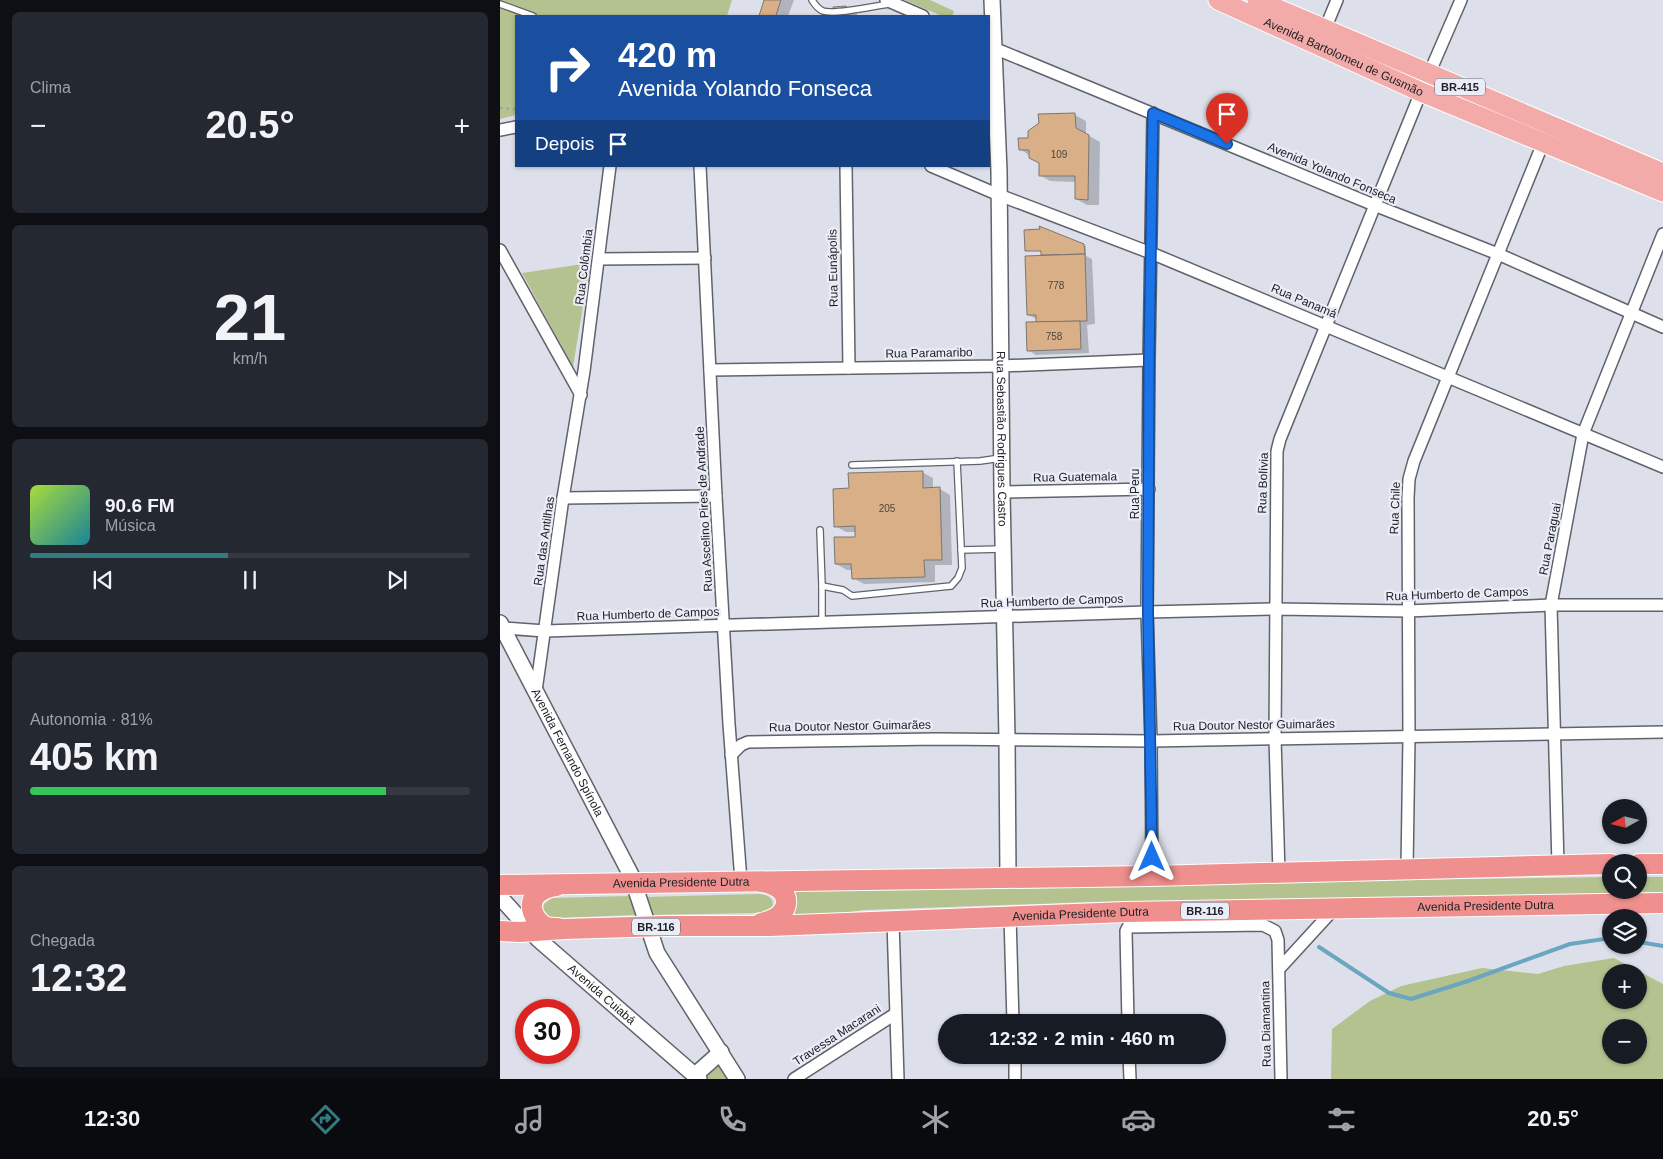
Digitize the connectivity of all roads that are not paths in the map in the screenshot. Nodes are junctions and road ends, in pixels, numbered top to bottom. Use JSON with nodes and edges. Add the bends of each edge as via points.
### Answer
{"nodes":[{"id":1,"x":812,"y":0,"type":"edge"},
{"id":2,"x":992,"y":0,"type":"edge"},
{"id":3,"x":1218,"y":0,"type":"edge"},
{"id":4,"x":1257,"y":0,"type":"edge"},
{"id":5,"x":1337,"y":0,"type":"edge"},
{"id":6,"x":1461,"y":0,"type":"edge"},
{"id":7,"x":890,"y":2,"type":"edge"},
{"id":8,"x":500,"y":4,"type":"edge"},
{"id":9,"x":530,"y":15,"type":"edge"},
{"id":10,"x":921,"y":15,"type":"edge"},
{"id":11,"x":1324,"y":29,"type":"junction"},
{"id":12,"x":992,"y":48,"type":"edge"},
{"id":13,"x":1429,"y":74,"type":"junction"},
{"id":14,"x":1422,"y":92,"type":"junction"},
{"id":15,"x":1153,"y":113,"type":"junction"},
{"id":16,"x":515,"y":126,"type":"edge"},
{"id":17,"x":500,"y":130,"type":"edge"},
{"id":18,"x":1543,"y":143,"type":"junction"},
{"id":19,"x":610,"y":167,"type":"edge"},
{"id":20,"x":700,"y":167,"type":"edge"},
{"id":21,"x":846,"y":167,"type":"edge"},
{"id":22,"x":933,"y":167,"type":"edge"},
{"id":23,"x":1663,"y":173,"type":"edge"},
{"id":24,"x":1663,"y":192,"type":"edge"},
{"id":25,"x":999,"y":196,"type":"junction"},
{"id":26,"x":1374,"y":206,"type":"junction"},
{"id":27,"x":1663,"y":234,"type":"edge"},
{"id":28,"x":500,"y":250,"type":"edge"},
{"id":29,"x":1150,"y":253,"type":"junction"},
{"id":30,"x":1498,"y":254,"type":"junction"},
{"id":31,"x":705,"y":258,"type":"junction"},
{"id":32,"x":599,"y":259,"type":"junction"},
{"id":33,"x":1630,"y":313,"type":"junction"},
{"id":34,"x":1326,"y":325,"type":"junction"},
{"id":35,"x":1663,"y":326,"type":"edge"},
{"id":36,"x":1149,"y":360,"type":"junction"},
{"id":37,"x":1001,"y":366,"type":"junction"},
{"id":38,"x":849,"y":368,"type":"junction"},
{"id":39,"x":710,"y":370,"type":"junction"},
{"id":40,"x":584,"y":371,"type":"junction"},
{"id":41,"x":569,"y":374,"type":"junction"},
{"id":42,"x":1448,"y":378,"type":"junction"},
{"id":43,"x":581,"y":395,"type":"junction"},
{"id":44,"x":1583,"y":434,"type":"junction"},
{"id":45,"x":1001,"y":458,"type":"junction"},
{"id":46,"x":957,"y":462,"type":"junction"},
{"id":47,"x":852,"y":465,"type":"dead end"},
{"id":48,"x":1663,"y":467,"type":"edge"},
{"id":49,"x":1149,"y":489,"type":"junction"},
{"id":50,"x":1002,"y":492,"type":"junction"},
{"id":51,"x":716,"y":496,"type":"junction"},
{"id":52,"x":563,"y":498,"type":"junction"},
{"id":53,"x":820,"y":530,"type":"dead end"},
{"id":54,"x":1002,"y":549,"type":"junction"},
{"id":55,"x":961,"y":550,"type":"junction"},
{"id":56,"x":822,"y":586,"type":"junction"},
{"id":57,"x":1551,"y":605,"type":"junction"},
{"id":58,"x":1663,"y":605,"type":"edge"},
{"id":59,"x":1276,"y":609,"type":"junction"},
{"id":60,"x":1408,"y":611,"type":"junction"},
{"id":61,"x":1148,"y":612,"type":"junction"},
{"id":62,"x":1003,"y":616,"type":"junction"},
{"id":63,"x":822,"y":622,"type":"junction"},
{"id":64,"x":725,"y":625,"type":"junction"},
{"id":65,"x":501,"y":628,"type":"edge"},
{"id":66,"x":546,"y":631,"type":"junction"},
{"id":67,"x":536,"y":690,"type":"junction"},
{"id":68,"x":1663,"y":732,"type":"edge"},
{"id":69,"x":1555,"y":734,"type":"junction"},
{"id":70,"x":1409,"y":737,"type":"junction"},
{"id":71,"x":1007,"y":739,"type":"junction"},
{"id":72,"x":1275,"y":739,"type":"junction"},
{"id":73,"x":1151,"y":741,"type":"junction"},
{"id":74,"x":731,"y":754,"type":"junction"},
{"id":75,"x":1602,"y":864,"type":"edge"},
{"id":76,"x":1647,"y":864,"type":"edge"},
{"id":77,"x":1663,"y":864,"type":"edge"},
{"id":78,"x":1558,"y":865,"type":"junction"},
{"id":79,"x":1407,"y":869,"type":"junction"},
{"id":80,"x":1279,"y":873,"type":"junction"},
{"id":81,"x":1152,"y":876,"type":"junction"},
{"id":82,"x":1008,"y":878,"type":"junction"},
{"id":83,"x":747,"y":881,"type":"junction"},
{"id":84,"x":562,"y":884,"type":"junction"},
{"id":85,"x":633,"y":884,"type":"junction"},
{"id":86,"x":500,"y":885,"type":"edge"},
{"id":87,"x":504,"y":901,"type":"edge"},
{"id":88,"x":1663,"y":903,"type":"edge"},
{"id":89,"x":1334,"y":908,"type":"junction"},
{"id":90,"x":1010,"y":916,"type":"junction"},
{"id":91,"x":893,"y":920,"type":"junction"},
{"id":92,"x":747,"y":925,"type":"junction"},
{"id":93,"x":647,"y":927,"type":"junction"},
{"id":94,"x":564,"y":929,"type":"junction"},
{"id":95,"x":500,"y":931,"type":"edge"},
{"id":96,"x":532,"y":932,"type":"junction"},
{"id":97,"x":1279,"y":969,"type":"junction"},
{"id":98,"x":895,"y":1014,"type":"junction"},
{"id":99,"x":1013,"y":1014,"type":"edge"},
{"id":100,"x":1128,"y":1014,"type":"edge"},
{"id":101,"x":721,"y":1052,"type":"junction"},
{"id":102,"x":1014,"y":1064,"type":"edge"},
{"id":103,"x":1129,"y":1064,"type":"edge"},
{"id":104,"x":697,"y":1077,"type":"edge"},
{"id":105,"x":738,"y":1079,"type":"edge"},
{"id":106,"x":794,"y":1079,"type":"edge"},
{"id":107,"x":898,"y":1079,"type":"edge"},
{"id":108,"x":1015,"y":1079,"type":"edge"},
{"id":109,"x":1130,"y":1079,"type":"edge"},
{"id":110,"x":1281,"y":1079,"type":"edge"}],
"edges":[{"from":1,"to":7,"type":"lane","via":[[824,11],[834,12]]},
{"from":2,"to":12,"type":"street","name":"Rua Sebastião Rodrigues Castro"},
{"from":3,"to":14,"type":"main road","name":"Avenida Bartolomeu de Gusmão"},
{"from":4,"to":11,"type":"main road","name":"Avenida Bartolomeu de Gusmão","number":"BR-415"},
{"from":5,"to":11,"type":"street"},
{"from":6,"to":13,"type":"street"},
{"from":7,"to":10,"type":"street"},
{"from":8,"to":9,"type":"lane"},
{"from":11,"to":13,"type":"main road","name":"Avenida Bartolomeu de Gusmão","number":"BR-415"},
{"from":12,"to":15,"type":"street","name":"Avenida Yolando Fonseca"},
{"from":12,"to":25,"type":"street","name":"Rua Sebastião Rodrigues Castro"},
{"from":13,"to":23,"type":"main road","name":"Avenida Bartolomeu de Gusmão","number":"BR-415"},
{"from":14,"to":18,"type":"main road","name":"Avenida Bartolomeu de Gusmão"},
{"from":14,"to":26,"type":"street","name":"Rua Bolívia"},
{"from":15,"to":26,"type":"street","name":"Avenida Yolando Fonseca"},
{"from":15,"to":29,"type":"street","name":"Rua Peru"},
{"from":16,"to":17,"type":"street"},
{"from":18,"to":24,"type":"main road","name":"Avenida Bartolomeu de Gusmão"},
{"from":18,"to":30,"type":"street","name":"Rua Chile"},
{"from":19,"to":32,"type":"street","name":"Rua Colômbia"},
{"from":20,"to":31,"type":"street","name":"Rua Ascelino Pires de Andrade"},
{"from":21,"to":38,"type":"street","name":"Rua Eunápolis"},
{"from":22,"to":25,"type":"street","name":"Rua Panamá"},
{"from":25,"to":29,"type":"street","name":"Rua Panamá"},
{"from":25,"to":37,"type":"street","name":"Rua Sebastião Rodrigues Castro"},
{"from":26,"to":30,"type":"street","name":"Avenida Yolando Fonseca"},
{"from":26,"to":34,"type":"street","name":"Rua Bolívia"},
{"from":27,"to":33,"type":"street","name":"Rua Paraguai"},
{"from":28,"to":41,"type":"street"},
{"from":29,"to":34,"type":"street","name":"Rua Panamá"},
{"from":29,"to":36,"type":"street","name":"Rua Peru"},
{"from":30,"to":33,"type":"street","name":"Avenida Yolando Fonseca"},
{"from":30,"to":42,"type":"street","name":"Rua Chile"},
{"from":31,"to":32,"type":"street"},
{"from":31,"to":39,"type":"street","name":"Rua Ascelino Pires de Andrade"},
{"from":32,"to":40,"type":"street","name":"Rua Colômbia"},
{"from":33,"to":35,"type":"street","name":"Avenida Yolando Fonseca"},
{"from":33,"to":44,"type":"street","name":"Rua Paraguai"},
{"from":34,"to":42,"type":"street","name":"Rua Panamá"},
{"from":34,"to":59,"type":"street","name":"Rua Bolívia","via":[[1277,451]]},
{"from":36,"to":37,"type":"street","name":"Rua Paramaribo"},
{"from":36,"to":49,"type":"street","name":"Rua Peru"},
{"from":37,"to":38,"type":"street","name":"Rua Paramaribo"},
{"from":37,"to":45,"type":"street","name":"Rua Sebastião Rodrigues Castro"},
{"from":38,"to":39,"type":"street","name":"Rua Paramaribo"},
{"from":39,"to":51,"type":"street","name":"Rua Ascelino Pires de Andrade"},
{"from":40,"to":41,"type":"street"},
{"from":40,"to":43,"type":"street","name":"Rua das Antilhas"},
{"from":41,"to":43,"type":"street"},
{"from":42,"to":44,"type":"street","name":"Rua Panamá"},
{"from":42,"to":60,"type":"street","name":"Rua Chile","via":[[1409,479]]},
{"from":43,"to":52,"type":"street","name":"Rua das Antilhas"},
{"from":44,"to":48,"type":"street","name":"Rua Panamá"},
{"from":44,"to":57,"type":"street","name":"Rua Paraguai"},
{"from":45,"to":46,"type":"lane"},
{"from":45,"to":50,"type":"street","name":"Rua Sebastião Rodrigues Castro"},
{"from":46,"to":47,"type":"lane"},
{"from":46,"to":55,"type":"lane"},
{"from":49,"to":50,"type":"street","name":"Rua Guatemala"},
{"from":49,"to":61,"type":"street","name":"Rua Peru"},
{"from":50,"to":54,"type":"street","name":"Rua Sebastião Rodrigues Castro"},
{"from":51,"to":52,"type":"street"},
{"from":51,"to":64,"type":"street","name":"Rua Ascelino Pires de Andrade"},
{"from":52,"to":66,"type":"street","name":"Rua das Antilhas"},
{"from":53,"to":56,"type":"lane"},
{"from":54,"to":55,"type":"lane"},
{"from":54,"to":62,"type":"street","name":"Rua Sebastião Rodrigues Castro"},
{"from":55,"to":56,"type":"lane","via":[[962,568],[951,586],[852,596],[842,590]]},
{"from":56,"to":63,"type":"lane"},
{"from":57,"to":58,"type":"street","name":"Rua Humberto de Campos"},
{"from":57,"to":60,"type":"street","name":"Rua Humberto de Campos"},
{"from":57,"to":69,"type":"street","name":"Rua Paraguai"},
{"from":59,"to":60,"type":"street","name":"Rua Humberto de Campos"},
{"from":59,"to":61,"type":"street","name":"Rua Humberto de Campos"},
{"from":59,"to":72,"type":"street","name":"Rua Bolívia"},
{"from":60,"to":70,"type":"street","name":"Rua Chile"},
{"from":61,"to":62,"type":"street","name":"Rua Humberto de Campos"},
{"from":61,"to":73,"type":"street","name":"Rua Peru"},
{"from":62,"to":63,"type":"street","name":"Rua Humberto de Campos"},
{"from":62,"to":71,"type":"street","name":"Rua Sebastião Rodrigues Castro"},
{"from":63,"to":64,"type":"street","name":"Rua Humberto de Campos"},
{"from":64,"to":66,"type":"street","name":"Rua Humberto de Campos"},
{"from":64,"to":74,"type":"street","name":"Rua Ascelino Pires de Andrade"},
{"from":65,"to":66,"type":"street","name":"Rua Humberto de Campos"},
{"from":65,"to":67,"type":"street","name":"Avenida Fernando Spínola"},
{"from":66,"to":67,"type":"street","name":"Rua das Antilhas"},
{"from":67,"to":85,"type":"street","name":"Avenida Fernando Spínola"},
{"from":68,"to":69,"type":"street","name":"Rua Doutor Nestor Guimarães"},
{"from":69,"to":70,"type":"street","name":"Rua Doutor Nestor Guimarães"},
{"from":69,"to":78,"type":"street","name":"Rua Paraguai"},
{"from":70,"to":72,"type":"street","name":"Rua Doutor Nestor Guimarães"},
{"from":70,"to":79,"type":"street","name":"Rua Chile"},
{"from":71,"to":73,"type":"street","name":"Rua Doutor Nestor Guimarães"},
{"from":71,"to":74,"type":"street","name":"Rua Doutor Nestor Guimarães","via":[[748,742]]},
{"from":71,"to":82,"type":"street","name":"Rua Sebastião Rodrigues Castro"},
{"from":72,"to":73,"type":"street","name":"Rua Doutor Nestor Guimarães"},
{"from":72,"to":80,"type":"street","name":"Rua Bolívia"},
{"from":73,"to":81,"type":"street","name":"Rua Peru"},
{"from":74,"to":83,"type":"street","name":"Rua Ascelino Pires de Andrade"},
{"from":75,"to":78,"type":"highway","name":"Avenida Presidente Dutra"},
{"from":76,"to":77,"type":"highway"},
{"from":78,"to":79,"type":"highway","name":"Avenida Presidente Dutra"},
{"from":79,"to":80,"type":"highway","name":"Avenida Presidente Dutra"},
{"from":80,"to":81,"type":"highway","name":"Avenida Presidente Dutra"},
{"from":81,"to":82,"type":"highway","name":"Avenida Presidente Dutra"},
{"from":82,"to":83,"type":"highway","name":"Avenida Presidente Dutra"},
{"from":83,"to":85,"type":"highway","name":"Avenida Presidente Dutra"},
{"from":83,"to":92,"type":"highway","via":[[778,887],[787,902],[784,912],[776,918]]},
{"from":84,"to":85,"type":"highway","name":"Avenida Presidente Dutra"},
{"from":84,"to":86,"type":"highway","name":"Avenida Presidente Dutra"},
{"from":84,"to":94,"type":"highway","via":[[539,892],[533,898],[532,908],[534,916],[547,927]]},
{"from":85,"to":93,"type":"street","name":"Avenida Fernando Spínola"},
{"from":87,"to":96,"type":"street","name":"Avenida Cuiabá"},
{"from":88,"to":89,"type":"highway","name":"Avenida Presidente Dutra","number":"BR-116"},
{"from":89,"to":90,"type":"highway","name":"Avenida Presidente Dutra","number":"BR-116"},
{"from":89,"to":97,"type":"street","name":"Rua Diamantina"},
{"from":90,"to":91,"type":"highway","name":"Avenida Presidente Dutra","number":"BR-116"},
{"from":90,"to":99,"type":"street"},
{"from":91,"to":92,"type":"highway","name":"Avenida Presidente Dutra","number":"BR-116"},
{"from":91,"to":98,"type":"street"},
{"from":92,"to":93,"type":"highway","name":"Avenida Presidente Dutra","number":"BR-116"},
{"from":93,"to":94,"type":"highway","name":"Avenida Presidente Dutra","number":"BR-116"},
{"from":93,"to":101,"type":"street","name":"Avenida Fernando Spínola","via":[[657,953]]},
{"from":94,"to":96,"type":"highway","name":"Avenida Presidente Dutra","number":"BR-116"},
{"from":95,"to":96,"type":"highway","name":"Avenida Presidente Dutra","number":"BR-116"},
{"from":96,"to":104,"type":"street","name":"Avenida Cuiabá"},
{"from":97,"to":100,"type":"street","name":"Rua Diamantina","via":[[1275,931],[1263,925],[1128,927]]},
{"from":97,"to":110,"type":"street","name":"Rua Diamantina"},
{"from":98,"to":106,"type":"street","name":"Travessa Macarani"},
{"from":98,"to":107,"type":"street"},
{"from":101,"to":104,"type":"street"},
{"from":101,"to":105,"type":"street","name":"Avenida Fernando Spínola"},
{"from":102,"to":108,"type":"street"},
{"from":103,"to":109,"type":"street"}]}
